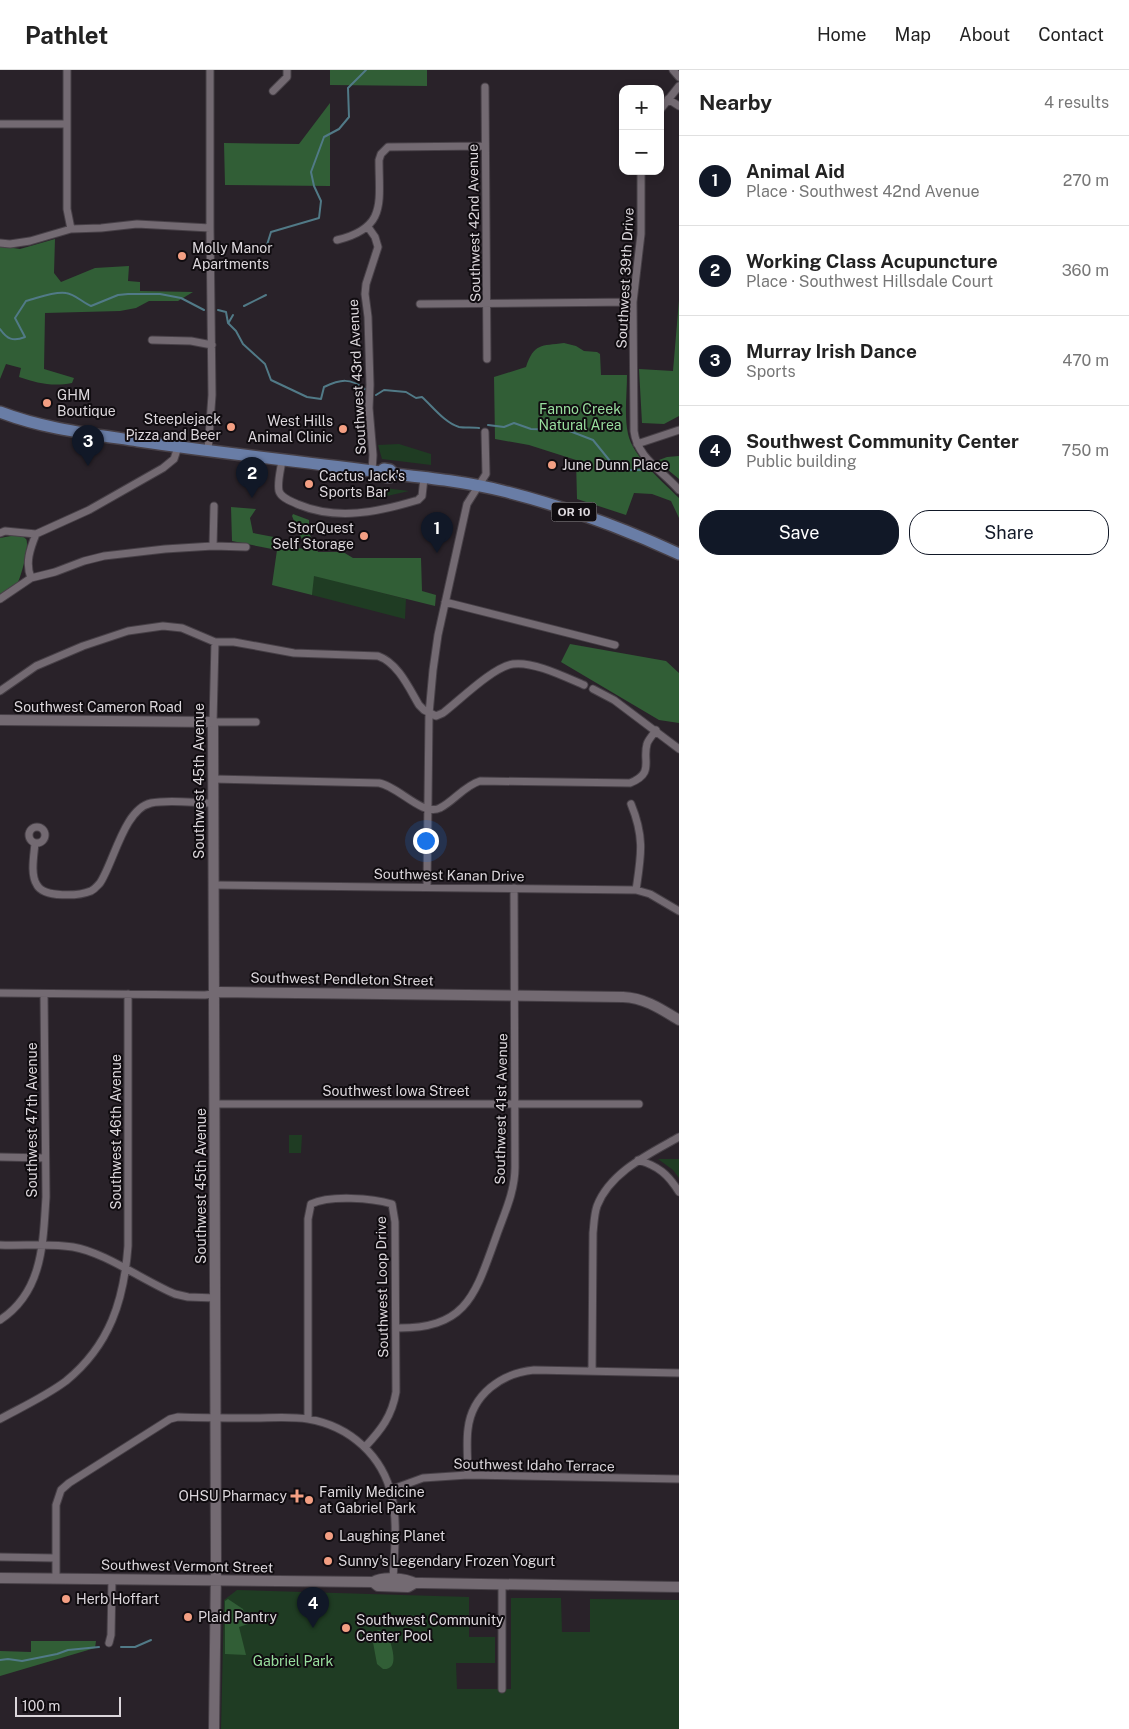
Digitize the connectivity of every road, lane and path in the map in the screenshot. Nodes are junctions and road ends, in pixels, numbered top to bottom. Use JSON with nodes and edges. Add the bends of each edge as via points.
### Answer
{"nodes":[{"id":1,"x":67,"y":70,"type":"edge"},
{"id":2,"x":210,"y":70,"type":"edge"},
{"id":3,"x":287,"y":70,"type":"edge"},
{"id":4,"x":672,"y":70,"type":"edge"},
{"id":5,"x":679,"y":77,"type":"edge"},
{"id":6,"x":679,"y":86,"type":"edge"},
{"id":7,"x":485,"y":87,"type":"dead end"},
{"id":8,"x":273,"y":91,"type":"dead end"},
{"id":9,"x":668,"y":99,"type":"junction"},
{"id":10,"x":664,"y":104,"type":"edge"},
{"id":11,"x":679,"y":106,"type":"edge"},
{"id":12,"x":0,"y":124,"type":"edge"},
{"id":13,"x":66,"y":124,"type":"junction"},
{"id":14,"x":485,"y":146,"type":"junction"},
{"id":15,"x":641,"y":175,"type":"edge"},
{"id":16,"x":368,"y":227,"type":"junction"},
{"id":17,"x":210,"y":228,"type":"junction"},
{"id":18,"x":71,"y":229,"type":"junction"},
{"id":19,"x":337,"y":240,"type":"dead end"},
{"id":20,"x":0,"y":243,"type":"edge"},
{"id":21,"x":633,"y":302,"type":"junction"},
{"id":22,"x":420,"y":304,"type":"dead end"},
{"id":23,"x":487,"y":304,"type":"junction"},
{"id":24,"x":152,"y":340,"type":"dead end"},
{"id":25,"x":212,"y":345,"type":"junction"},
{"id":26,"x":487,"y":359,"type":"dead end"},
{"id":27,"x":0,"y":412,"type":"edge"},
{"id":28,"x":679,"y":430,"type":"edge"},
{"id":29,"x":485,"y":432,"type":"dead end"},
{"id":30,"x":637,"y":444,"type":"junction"},
{"id":31,"x":178,"y":447,"type":"junction"},
{"id":32,"x":208,"y":451,"type":"junction"},
{"id":33,"x":282,"y":460,"type":"junction"},
{"id":34,"x":376,"y":471,"type":"junction"},
{"id":35,"x":424,"y":478,"type":"junction"},
{"id":36,"x":478,"y":486,"type":"junction"},
{"id":37,"x":679,"y":490,"type":"edge"},
{"id":38,"x":214,"y":506,"type":"dead end"},
{"id":39,"x":0,"y":533,"type":"edge"},
{"id":40,"x":36,"y":534,"type":"junction"},
{"id":41,"x":213,"y":546,"type":"junction"},
{"id":42,"x":246,"y":547,"type":"dead end"},
{"id":43,"x":679,"y":554,"type":"edge"},
{"id":44,"x":31,"y":578,"type":"junction"},
{"id":45,"x":0,"y":599,"type":"edge"},
{"id":46,"x":445,"y":602,"type":"junction"},
{"id":47,"x":215,"y":642,"type":"junction"},
{"id":48,"x":615,"y":645,"type":"dead end"},
{"id":49,"x":584,"y":685,"type":"dead end"},
{"id":50,"x":593,"y":688,"type":"dead end"},
{"id":51,"x":0,"y":691,"type":"edge"},
{"id":52,"x":429,"y":714,"type":"junction"},
{"id":53,"x":0,"y":720,"type":"edge"},
{"id":54,"x":212,"y":722,"type":"junction"},
{"id":55,"x":256,"y":722,"type":"dead end"},
{"id":56,"x":656,"y":730,"type":"junction"},
{"id":57,"x":679,"y":749,"type":"edge"},
{"id":58,"x":213,"y":779,"type":"junction"},
{"id":59,"x":213,"y":803,"type":"junction"},
{"id":60,"x":631,"y":804,"type":"dead end"},
{"id":61,"x":429,"y":809,"type":"junction"},
{"id":62,"x":35,"y":843,"type":"dead end"},
{"id":63,"x":213,"y":885,"type":"junction"},
{"id":64,"x":427,"y":887,"type":"junction"},
{"id":65,"x":514,"y":888,"type":"junction"},
{"id":66,"x":636,"y":890,"type":"junction"},
{"id":67,"x":679,"y":911,"type":"edge"},
{"id":68,"x":0,"y":993,"type":"edge"},
{"id":69,"x":44,"y":994,"type":"junction"},
{"id":70,"x":128,"y":994,"type":"junction"},
{"id":71,"x":213,"y":994,"type":"junction"},
{"id":72,"x":514,"y":995,"type":"junction"},
{"id":73,"x":679,"y":1020,"type":"edge"},
{"id":74,"x":515,"y":1103,"type":"junction"},
{"id":75,"x":214,"y":1104,"type":"junction"},
{"id":76,"x":638,"y":1104,"type":"dead end"},
{"id":77,"x":679,"y":1137,"type":"edge"},
{"id":78,"x":0,"y":1157,"type":"edge"},
{"id":79,"x":45,"y":1158,"type":"junction"},
{"id":80,"x":638,"y":1160,"type":"junction"},
{"id":81,"x":679,"y":1192,"type":"edge"},
{"id":82,"x":0,"y":1246,"type":"edge"},
{"id":83,"x":41,"y":1246,"type":"junction"},
{"id":84,"x":126,"y":1270,"type":"junction"},
{"id":85,"x":215,"y":1298,"type":"junction"},
{"id":86,"x":0,"y":1320,"type":"edge"},
{"id":87,"x":396,"y":1328,"type":"junction"},
{"id":88,"x":592,"y":1371,"type":"junction"},
{"id":89,"x":679,"y":1373,"type":"edge"},
{"id":90,"x":215,"y":1418,"type":"junction"},
{"id":91,"x":0,"y":1419,"type":"edge"},
{"id":92,"x":308,"y":1419,"type":"junction"},
{"id":93,"x":365,"y":1447,"type":"junction"},
{"id":94,"x":468,"y":1475,"type":"junction"},
{"id":95,"x":679,"y":1479,"type":"edge"},
{"id":96,"x":390,"y":1490,"type":"junction"},
{"id":97,"x":0,"y":1557,"type":"edge"},
{"id":98,"x":55,"y":1558,"type":"junction"},
{"id":99,"x":0,"y":1578,"type":"edge"},
{"id":100,"x":56,"y":1578,"type":"junction"},
{"id":101,"x":112,"y":1579,"type":"junction"},
{"id":102,"x":216,"y":1580,"type":"junction"},
{"id":103,"x":393,"y":1583,"type":"junction"},
{"id":104,"x":502,"y":1584,"type":"junction"},
{"id":105,"x":679,"y":1587,"type":"edge"},
{"id":106,"x":109,"y":1643,"type":"dead end"},
{"id":107,"x":502,"y":1689,"type":"dead end"},
{"id":108,"x":214,"y":1729,"type":"edge"}],
"edges":[{"from":1,"to":13,"type":"street"},
{"from":2,"to":17,"type":"street"},
{"from":3,"to":8,"type":"street","via":[[287,77]]},
{"from":4,"to":5,"type":"street"},
{"from":6,"to":9,"type":"street"},
{"from":7,"to":14,"type":"street","name":"Southwest 42nd Avenue"},
{"from":9,"to":10,"type":"street"},
{"from":9,"to":11,"type":"street"},
{"from":12,"to":13,"type":"street"},
{"from":13,"to":18,"type":"street","via":[[67,209]]},
{"from":14,"to":16,"type":"street","via":[[394,146],[384,150],[379,160],[379,206]]},
{"from":14,"to":23,"type":"street","name":"Southwest 42nd Avenue"},
{"from":15,"to":21,"type":"street","name":"Southwest 39th Drive","via":[[641,234]]},
{"from":16,"to":19,"type":"street"},
{"from":16,"to":34,"type":"street","name":"Southwest 43rd Avenue","via":[[378,247],[365,294],[369,408]]},
{"from":17,"to":18,"type":"street","via":[[143,223]]},
{"from":17,"to":25,"type":"street"},
{"from":18,"to":20,"type":"street","via":[[30,241]]},
{"from":21,"to":23,"type":"street"},
{"from":21,"to":30,"type":"street","name":"Southwest 39th Drive","via":[[633,422]]},
{"from":22,"to":23,"type":"street"},
{"from":23,"to":26,"type":"street","name":"Southwest 42nd Avenue"},
{"from":24,"to":25,"type":"street"},
{"from":25,"to":32,"type":"street"},
{"from":27,"to":31,"type":"main road","number":"OR 10","via":[[49,427]]},
{"from":28,"to":30,"type":"street"},
{"from":29,"to":36,"type":"street","via":[[487,471]]},
{"from":30,"to":37,"type":"street","name":"Southwest 39th Drive","via":[[650,462]]},
{"from":31,"to":32,"type":"main road","number":"OR 10"},
{"from":31,"to":40,"type":"street","via":[[174,459],[163,468],[89,510]]},
{"from":32,"to":33,"type":"main road","number":"OR 10"},
{"from":33,"to":34,"type":"main road","number":"OR 10"},
{"from":33,"to":35,"type":"street","via":[[279,488],[283,496],[331,514],[365,513],[418,500],[422,496]]},
{"from":34,"to":35,"type":"main road","number":"OR 10","via":[[383,476],[394,474]]},
{"from":35,"to":36,"type":"main road","number":"OR 10"},
{"from":36,"to":43,"type":"main road","number":"OR 10","via":[[563,508]]},
{"from":36,"to":46,"type":"street","via":[[467,504]]},
{"from":38,"to":41,"type":"street"},
{"from":39,"to":40,"type":"street"},
{"from":40,"to":44,"type":"street","via":[[28,563]]},
{"from":41,"to":42,"type":"street"},
{"from":41,"to":44,"type":"street","via":[[113,554]]},
{"from":44,"to":45,"type":"street"},
{"from":46,"to":48,"type":"street"},
{"from":46,"to":52,"type":"street","via":[[436,644]]},
{"from":47,"to":51,"type":"street","via":[[169,626],[128,631],[36,666]]},
{"from":47,"to":52,"type":"street","via":[[234,642],[294,653],[378,656],[394,666],[419,705]]},
{"from":47,"to":54,"type":"street","name":"Southwest 45th Avenue"},
{"from":49,"to":52,"type":"street","via":[[526,664],[510,664],[494,672],[443,713]]},
{"from":50,"to":56,"type":"street"},
{"from":52,"to":61,"type":"street"},
{"from":53,"to":54,"type":"street","name":"Southwest Cameron Road"},
{"from":54,"to":55,"type":"street","name":"Southwest Cameron Road"},
{"from":54,"to":58,"type":"street","name":"Southwest 45th Avenue"},
{"from":56,"to":57,"type":"street"},
{"from":56,"to":61,"type":"street","via":[[647,745],[646,768],[639,778],[630,783],[480,781],[440,808]]},
{"from":58,"to":59,"type":"street","name":"Southwest 45th Avenue"},
{"from":58,"to":61,"type":"street","via":[[379,783],[393,787]]},
{"from":59,"to":62,"type":"street","via":[[152,803],[141,807],[129,821],[100,883],[84,893],[47,894],[40,890],[34,880]]},
{"from":59,"to":63,"type":"street","name":"Southwest 45th Avenue"},
{"from":60,"to":66,"type":"street","via":[[642,838]]},
{"from":61,"to":64,"type":"street"},
{"from":63,"to":64,"type":"street","name":"Southwest Kanan Drive"},
{"from":63,"to":71,"type":"street","name":"Southwest 45th Avenue"},
{"from":64,"to":65,"type":"street","name":"Southwest Kanan Drive"},
{"from":65,"to":66,"type":"street","name":"Southwest Kanan Drive"},
{"from":65,"to":72,"type":"street","name":"Southwest 41st Avenue"},
{"from":66,"to":67,"type":"street","name":"Southwest Kanan Drive","via":[[650,894]]},
{"from":68,"to":69,"type":"street","name":"Southwest Pendleton Street"},
{"from":69,"to":70,"type":"street","name":"Southwest Pendleton Street"},
{"from":69,"to":79,"type":"street","name":"Southwest 47th Avenue"},
{"from":70,"to":71,"type":"street","name":"Southwest Pendleton Street"},
{"from":70,"to":84,"type":"street","name":"Southwest 46th Avenue","via":[[129,1224]]},
{"from":71,"to":72,"type":"street","name":"Southwest Pendleton Street"},
{"from":71,"to":75,"type":"street","name":"Southwest 45th Avenue"},
{"from":72,"to":73,"type":"street","name":"Southwest Pendleton Street","via":[[635,998]]},
{"from":72,"to":74,"type":"street","name":"Southwest 41st Avenue"},
{"from":74,"to":75,"type":"street","name":"Southwest Iowa Street"},
{"from":74,"to":76,"type":"street","name":"Southwest Iowa Street"},
{"from":74,"to":87,"type":"street","name":"Southwest 41st Avenue","via":[[514,1184],[474,1292],[463,1307],[445,1319],[424,1326]]},
{"from":75,"to":85,"type":"street","name":"Southwest 45th Avenue"},
{"from":77,"to":80,"type":"street"},
{"from":78,"to":79,"type":"street"},
{"from":79,"to":83,"type":"street","name":"Southwest 47th Avenue","via":[[46,1197]]},
{"from":80,"to":81,"type":"street","via":[[659,1168]]},
{"from":80,"to":88,"type":"street","via":[[615,1179],[597,1205],[594,1216]]},
{"from":82,"to":83,"type":"street"},
{"from":83,"to":84,"type":"street","via":[[79,1248]]},
{"from":83,"to":86,"type":"street","name":"Southwest 47th Avenue","via":[[31,1287],[15,1308]]},
{"from":84,"to":85,"type":"street","via":[[175,1294]]},
{"from":84,"to":91,"type":"street","name":"Southwest 46th Avenue","via":[[116,1314],[94,1350],[66,1381]]},
{"from":85,"to":90,"type":"street","name":"Southwest 45th Avenue"},
{"from":87,"to":92,"type":"street","name":"Southwest Loop Drive","via":[[392,1204],[369,1199],[326,1200],[311,1204],[308,1219]]},
{"from":87,"to":93,"type":"street","name":"Southwest Loop Drive","via":[[395,1402],[384,1426]]},
{"from":88,"to":89,"type":"street"},
{"from":88,"to":94,"type":"street","via":[[525,1371],[511,1374],[489,1388],[478,1401],[470,1421]]},
{"from":90,"to":92,"type":"street"},
{"from":90,"to":98,"type":"street","via":[[170,1419],[64,1487],[56,1505]]},
{"from":90,"to":102,"type":"street","name":"Southwest 45th Avenue"},
{"from":92,"to":93,"type":"street","via":[[343,1431]]},
{"from":93,"to":96,"type":"street","via":[[380,1466]]},
{"from":94,"to":95,"type":"street","name":"Southwest Idaho Terrace"},
{"from":94,"to":96,"type":"street","name":"Southwest Idaho Terrace","via":[[423,1478]]},
{"from":96,"to":103,"type":"street","via":[[394,1516]]},
{"from":97,"to":98,"type":"street"},
{"from":98,"to":100,"type":"street"},
{"from":99,"to":100,"type":"street","name":"Southwest Vermont Street"},
{"from":100,"to":101,"type":"street","name":"Southwest Vermont Street"},
{"from":101,"to":102,"type":"street","name":"Southwest Vermont Street"},
{"from":101,"to":106,"type":"street"},
{"from":102,"to":103,"type":"street","name":"Southwest Vermont Street","via":[[373,1582],[378,1586]]},
{"from":102,"to":108,"type":"street","name":"Southwest 45th Avenue"},
{"from":103,"to":104,"type":"street","name":"Southwest Vermont Street","via":[[408,1587],[416,1583]]},
{"from":104,"to":105,"type":"street","name":"Southwest Vermont Street"},
{"from":104,"to":107,"type":"street"}]}
